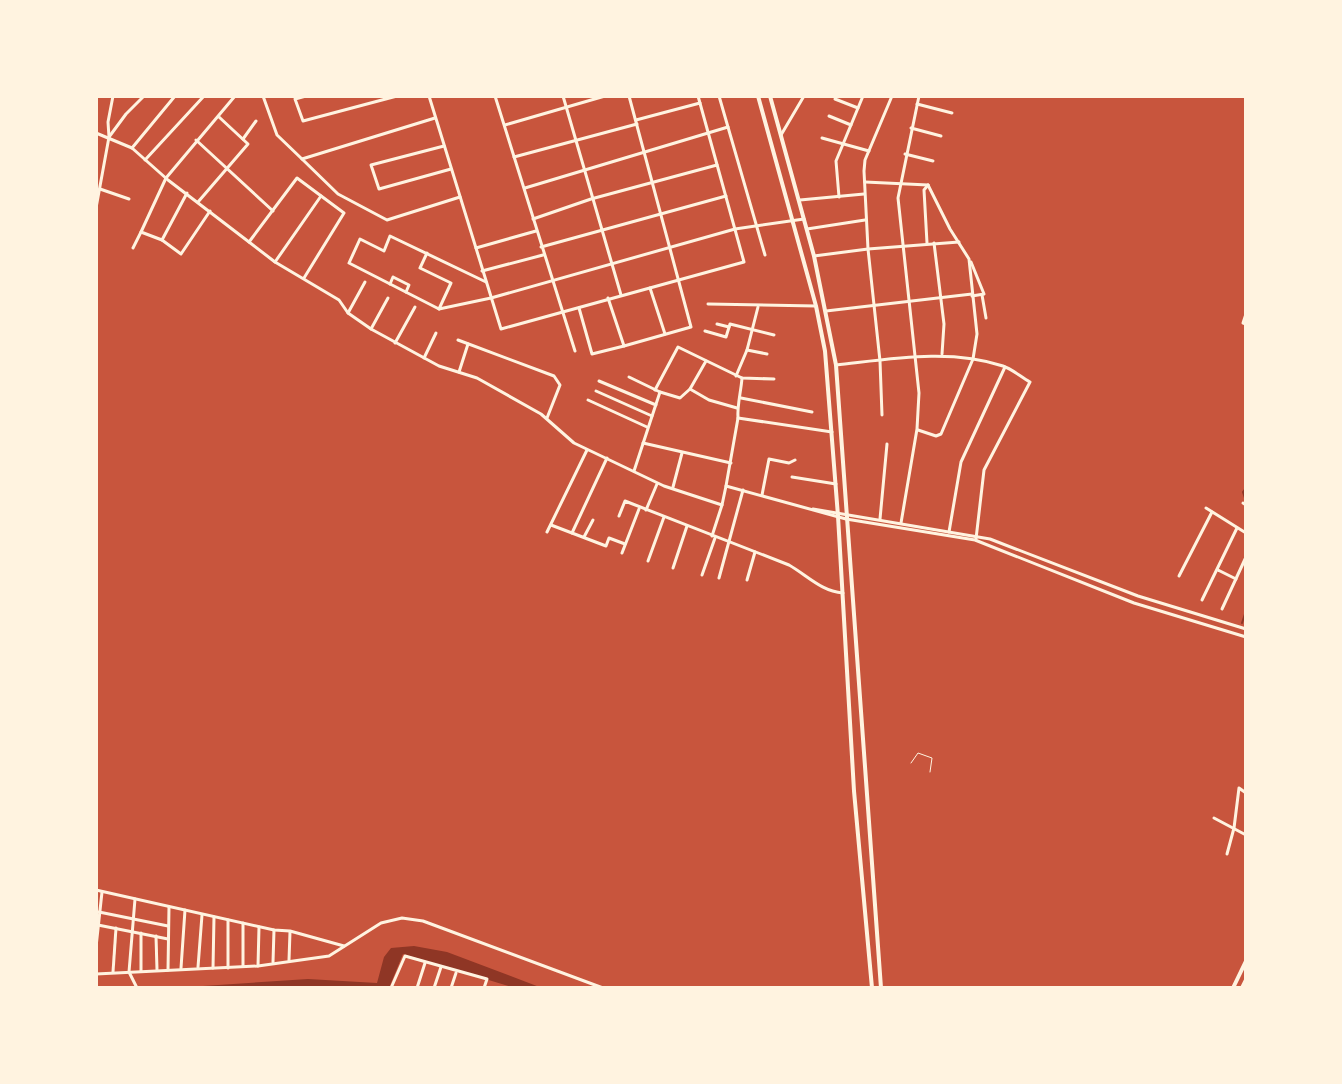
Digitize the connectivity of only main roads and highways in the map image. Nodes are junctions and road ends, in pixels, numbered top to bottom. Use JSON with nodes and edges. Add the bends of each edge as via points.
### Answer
{"nodes":[{"id":1,"x":758,"y":96,"type":"edge"},
{"id":2,"x":770,"y":96,"type":"edge"},
{"id":3,"x":1246,"y":961,"type":"edge"},
{"id":4,"x":1246,"y":979,"type":"edge"},
{"id":5,"x":872,"y":988,"type":"edge"},
{"id":6,"x":881,"y":988,"type":"edge"},
{"id":7,"x":1233,"y":988,"type":"edge"},
{"id":8,"x":1242,"y":988,"type":"edge"}],
"edges":[{"from":1,"to":5,"type":"main road","via":[[825,351]]},
{"from":2,"to":6,"type":"main road","via":[[805,219],[836,365]]},
{"from":3,"to":7,"type":"main road"},
{"from":4,"to":8,"type":"main road"}]}
